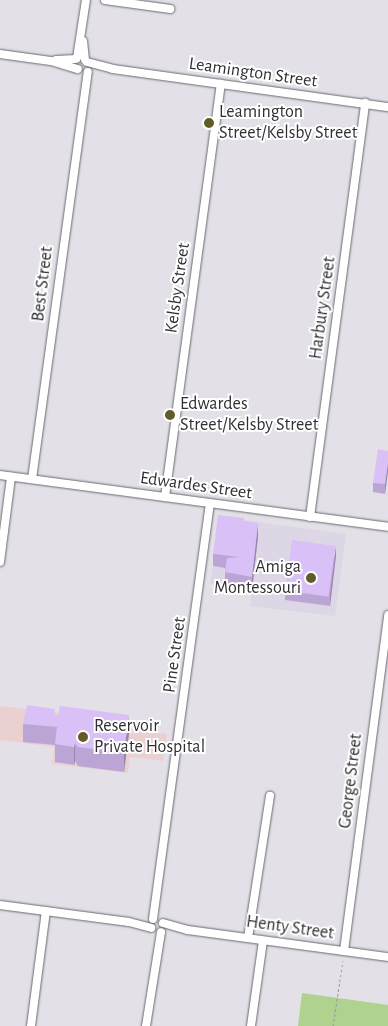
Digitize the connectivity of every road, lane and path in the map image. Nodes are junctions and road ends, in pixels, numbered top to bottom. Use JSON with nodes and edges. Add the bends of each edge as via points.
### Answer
{"nodes":[{"id":1,"x":86,"y":0,"type":"edge"},
{"id":2,"x":105,"y":0,"type":"edge"},
{"id":3,"x":170,"y":9,"type":"dead end"},
{"id":4,"x":82,"y":31,"type":"junction"},
{"id":5,"x":1,"y":54,"type":"edge"},
{"id":6,"x":76,"y":58,"type":"junction"},
{"id":7,"x":51,"y":61,"type":"junction"},
{"id":8,"x":85,"y":68,"type":"junction"},
{"id":9,"x":221,"y":84,"type":"junction"},
{"id":10,"x":365,"y":104,"type":"junction"},
{"id":11,"x":388,"y":107,"type":"edge"},
{"id":12,"x":0,"y":475,"type":"edge"},
{"id":13,"x":11,"y":477,"type":"junction"},
{"id":14,"x":32,"y":480,"type":"junction"},
{"id":15,"x":165,"y":497,"type":"junction"},
{"id":16,"x":210,"y":504,"type":"junction"},
{"id":17,"x":310,"y":516,"type":"junction"},
{"id":18,"x":388,"y":528,"type":"edge"},
{"id":19,"x":0,"y":562,"type":"edge"},
{"id":20,"x":388,"y":615,"type":"edge"},
{"id":21,"x":270,"y":796,"type":"dead end"},
{"id":22,"x":0,"y":905,"type":"edge"},
{"id":23,"x":46,"y":911,"type":"junction"},
{"id":24,"x":157,"y":925,"type":"junction"},
{"id":25,"x":248,"y":938,"type":"junction"},
{"id":26,"x":263,"y":940,"type":"junction"},
{"id":27,"x":344,"y":951,"type":"junction"},
{"id":28,"x":388,"y":957,"type":"edge"},
{"id":29,"x":344,"y":961,"type":"dead end"},
{"id":30,"x":31,"y":1026,"type":"edge"},
{"id":31,"x":146,"y":1026,"type":"edge"},
{"id":32,"x":251,"y":1026,"type":"edge"},
{"id":33,"x":333,"y":1026,"type":"edge"}],
"edges":[{"from":1,"to":4,"type":"street"},
{"from":2,"to":3,"type":"street"},
{"from":4,"to":6,"type":"street"},
{"from":4,"to":8,"type":"street"},
{"from":5,"to":7,"type":"street","name":"Leamington Street"},
{"from":6,"to":7,"type":"street","name":"Leamington Street"},
{"from":6,"to":8,"type":"street"},
{"from":7,"to":8,"type":"street","name":"Leamington Street"},
{"from":8,"to":9,"type":"street","name":"Leamington Street"},
{"from":8,"to":14,"type":"street","name":"Best Street"},
{"from":9,"to":10,"type":"street","name":"Leamington Street"},
{"from":9,"to":15,"type":"street","name":"Kelsby Street"},
{"from":10,"to":11,"type":"street","name":"Leamington Street"},
{"from":10,"to":17,"type":"street","name":"Harbury Street"},
{"from":12,"to":13,"type":"street","name":"Edwardes Street"},
{"from":13,"to":14,"type":"street","name":"Edwardes Street"},
{"from":13,"to":19,"type":"street"},
{"from":14,"to":15,"type":"street","name":"Edwardes Street"},
{"from":15,"to":16,"type":"street","name":"Edwardes Street"},
{"from":16,"to":17,"type":"street","name":"Edwardes Street"},
{"from":16,"to":24,"type":"street","name":"Pine Street"},
{"from":17,"to":18,"type":"street","name":"Edwardes Street"},
{"from":20,"to":27,"type":"street","name":"George Street"},
{"from":21,"to":25,"type":"street"},
{"from":22,"to":23,"type":"street","name":"Henty Street"},
{"from":23,"to":24,"type":"street","name":"Henty Street"},
{"from":23,"to":30,"type":"street"},
{"from":24,"to":25,"type":"street","name":"Henty Street"},
{"from":24,"to":31,"type":"street","name":"Pine Street"},
{"from":25,"to":26,"type":"street","name":"Henty Street"},
{"from":26,"to":27,"type":"street","name":"Henty Street"},
{"from":26,"to":32,"type":"street"},
{"from":27,"to":28,"type":"street","name":"Henty Street"},
{"from":29,"to":33,"type":"path"}]}
